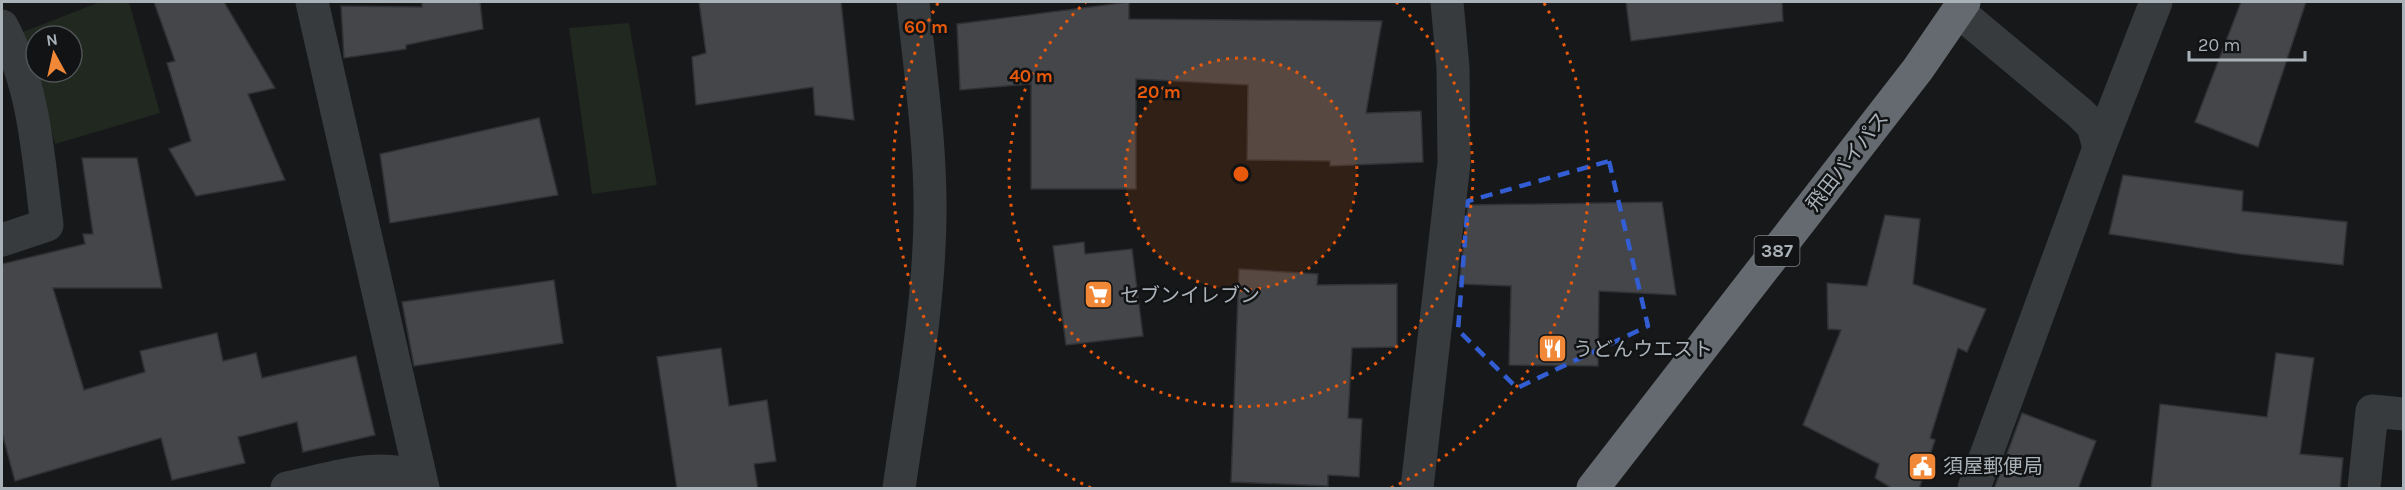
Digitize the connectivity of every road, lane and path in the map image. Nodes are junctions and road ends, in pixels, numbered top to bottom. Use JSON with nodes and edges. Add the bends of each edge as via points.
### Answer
{"nodes":[{"id":1,"x":312,"y":2,"type":"edge"},
{"id":2,"x":913,"y":2,"type":"edge"},
{"id":3,"x":1447,"y":2,"type":"edge"},
{"id":4,"x":2156,"y":2,"type":"edge"},
{"id":5,"x":1961,"y":5,"type":"edge"},
{"id":6,"x":2,"y":26,"type":"edge"},
{"id":7,"x":2099,"y":148,"type":"junction"},
{"id":8,"x":2,"y":240,"type":"edge"},
{"id":9,"x":2403,"y":414,"type":"edge"},
{"id":10,"x":421,"y":483,"type":"edge"},
{"id":11,"x":287,"y":489,"type":"edge"},
{"id":12,"x":899,"y":489,"type":"edge"},
{"id":13,"x":1417,"y":489,"type":"edge"},
{"id":14,"x":1593,"y":489,"type":"edge"},
{"id":15,"x":1974,"y":489,"type":"edge"},
{"id":16,"x":2364,"y":489,"type":"edge"}],
"edges":[{"from":1,"to":10,"type":"street"},
{"from":2,"to":12,"type":"street","via":[[930,214],[926,299]]},
{"from":3,"to":13,"type":"street","via":[[1454,68],[1454,163]]},
{"from":4,"to":7,"type":"street"},
{"from":5,"to":7,"type":"street","via":[[2093,126]]},
{"from":5,"to":14,"type":"highway","name":"飛田バイパス","number":"387","via":[[1918,69]]},
{"from":6,"to":8,"type":"street","via":[[15,50],[33,111],[47,225]]},
{"from":7,"to":15,"type":"street"},
{"from":9,"to":16,"type":"street","via":[[2372,411]]},
{"from":10,"to":11,"type":"street","via":[[398,470],[376,470]]}]}
